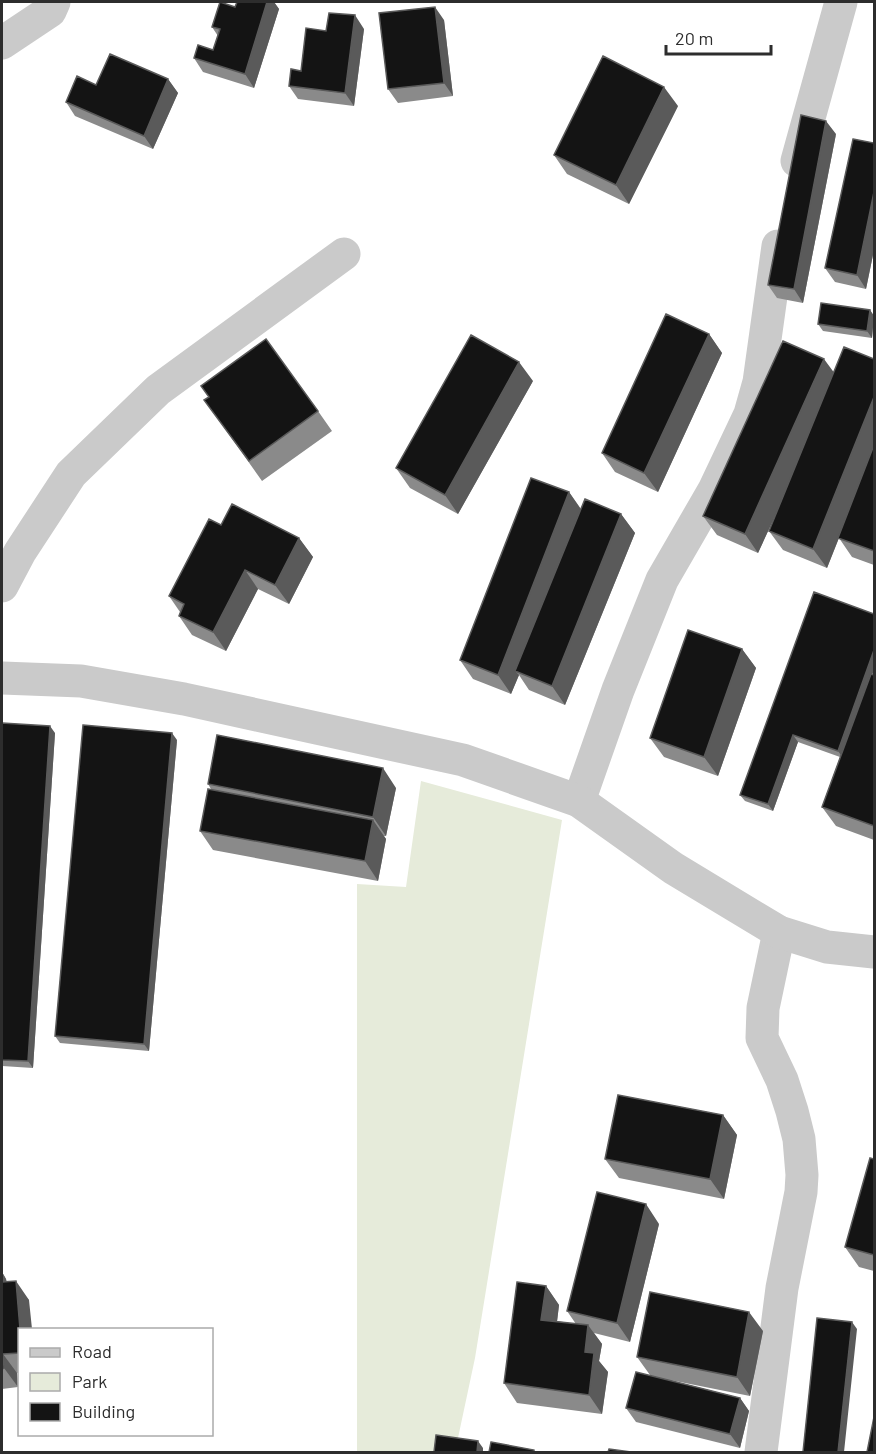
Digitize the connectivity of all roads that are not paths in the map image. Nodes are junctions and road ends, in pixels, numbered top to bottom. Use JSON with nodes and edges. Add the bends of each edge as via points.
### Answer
{"nodes":[{"id":1,"x":54,"y":2,"type":"edge"},
{"id":2,"x":841,"y":2,"type":"edge"},
{"id":3,"x":2,"y":43,"type":"edge"},
{"id":4,"x":792,"y":184,"type":"edge"},
{"id":5,"x":784,"y":216,"type":"edge"},
{"id":6,"x":345,"y":254,"type":"dead end"},
{"id":7,"x":2,"y":586,"type":"edge"},
{"id":8,"x":2,"y":678,"type":"edge"},
{"id":9,"x":579,"y":801,"type":"junction"},
{"id":10,"x":779,"y":932,"type":"junction"},
{"id":11,"x":874,"y":952,"type":"edge"},
{"id":12,"x":761,"y":1452,"type":"edge"}],
"edges":[{"from":1,"to":3,"type":"street","via":[[50,11]]},
{"from":2,"to":4,"type":"street"},
{"from":5,"to":9,"type":"street","via":[[759,382],[750,414],[714,490],[662,580]]},
{"from":6,"to":7,"type":"street","via":[[158,390],[71,474]]},
{"from":8,"to":9,"type":"street","via":[[81,681],[184,699],[463,760]]},
{"from":9,"to":10,"type":"street","via":[[673,868]]},
{"from":10,"to":11,"type":"street","via":[[828,947]]},
{"from":10,"to":12,"type":"street","via":[[763,1008],[762,1038],[792,1111],[802,1175],[782,1288]]}]}
